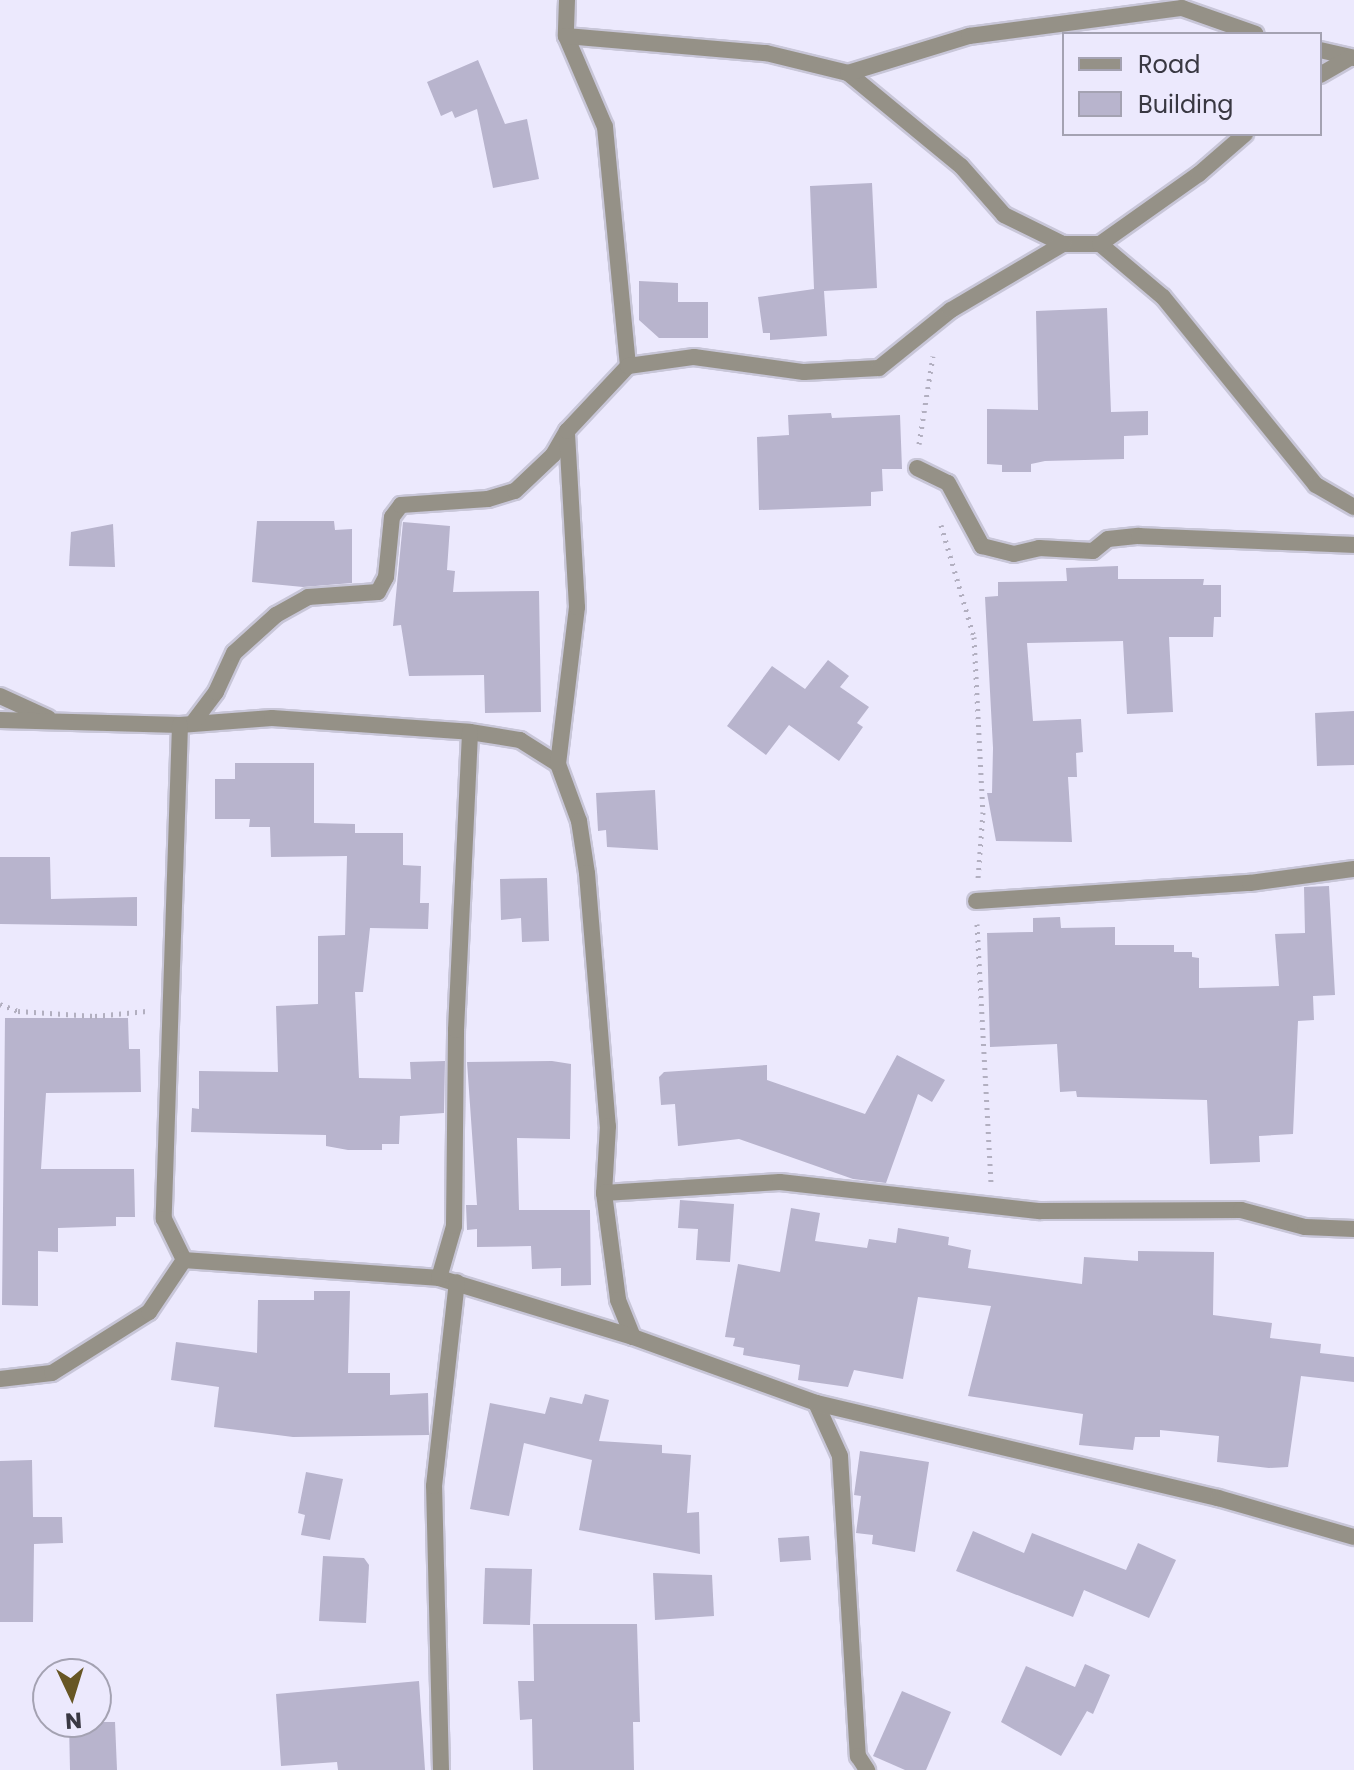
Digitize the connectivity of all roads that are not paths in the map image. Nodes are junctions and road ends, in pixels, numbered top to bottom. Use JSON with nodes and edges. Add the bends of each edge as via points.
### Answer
{"nodes":[{"id":1,"x":567,"y":0,"type":"edge"},
{"id":2,"x":1181,"y":4,"type":"edge"},
{"id":3,"x":1251,"y":32,"type":"edge"},
{"id":4,"x":566,"y":36,"type":"junction"},
{"id":5,"x":1322,"y":50,"type":"edge"},
{"id":6,"x":1352,"y":58,"type":"edge"},
{"id":7,"x":848,"y":73,"type":"junction"},
{"id":8,"x":1322,"y":74,"type":"edge"},
{"id":9,"x":1243,"y":136,"type":"edge"},
{"id":10,"x":1063,"y":244,"type":"junction"},
{"id":11,"x":1100,"y":244,"type":"junction"},
{"id":12,"x":628,"y":366,"type":"junction"},
{"id":13,"x":567,"y":431,"type":"junction"},
{"id":14,"x":917,"y":468,"type":"road end"},
{"id":15,"x":1354,"y":507,"type":"edge"},
{"id":16,"x":1354,"y":545,"type":"edge"},
{"id":17,"x":0,"y":696,"type":"edge"},
{"id":18,"x":0,"y":720,"type":"edge"},
{"id":19,"x":57,"y":722,"type":"junction"},
{"id":20,"x":186,"y":725,"type":"junction"},
{"id":21,"x":470,"y":732,"type":"junction"},
{"id":22,"x":558,"y":764,"type":"junction"},
{"id":23,"x":1354,"y":869,"type":"edge"},
{"id":24,"x":976,"y":901,"type":"road end"},
{"id":25,"x":604,"y":1193,"type":"junction"},
{"id":26,"x":1354,"y":1229,"type":"edge"},
{"id":27,"x":184,"y":1260,"type":"junction"},
{"id":28,"x":439,"y":1278,"type":"junction"},
{"id":29,"x":457,"y":1282,"type":"junction"},
{"id":30,"x":633,"y":1337,"type":"junction"},
{"id":31,"x":0,"y":1379,"type":"edge"},
{"id":32,"x":816,"y":1403,"type":"junction"},
{"id":33,"x":1354,"y":1537,"type":"edge"},
{"id":34,"x":441,"y":1770,"type":"edge"},
{"id":35,"x":867,"y":1770,"type":"edge"}],
"edges":[{"from":1,"to":4,"type":"street"},
{"from":2,"to":3,"type":"street"},
{"from":2,"to":7,"type":"street","via":[[969,36]]},
{"from":4,"to":7,"type":"street","via":[[766,53]]},
{"from":4,"to":12,"type":"street","via":[[605,127]]},
{"from":5,"to":6,"type":"street"},
{"from":6,"to":8,"type":"street"},
{"from":7,"to":10,"type":"street","via":[[961,166],[1004,215]]},
{"from":9,"to":11,"type":"street"},
{"from":10,"to":11,"type":"street"},
{"from":10,"to":12,"type":"street","via":[[951,310],[879,368],[804,372],[694,357]]},
{"from":11,"to":15,"type":"street","via":[[1163,297],[1316,485]]},
{"from":12,"to":13,"type":"street"},
{"from":13,"to":20,"type":"street","via":[[553,455],[515,491],[488,499],[401,505],[392,517],[386,577],[378,592],[308,597],[276,615],[234,653],[216,692]]},
{"from":13,"to":22,"type":"street","via":[[577,607]]},
{"from":14,"to":16,"type":"street","via":[[948,483],[982,546],[1014,554],[1039,548],[1093,551],[1108,539],[1139,536]]},
{"from":17,"to":19,"type":"street"},
{"from":18,"to":19,"type":"street"},
{"from":19,"to":20,"type":"street"},
{"from":20,"to":21,"type":"street","via":[[272,718]]},
{"from":20,"to":27,"type":"street","via":[[168,1009],[164,1219]]},
{"from":21,"to":22,"type":"street","via":[[520,740]]},
{"from":21,"to":28,"type":"street","via":[[456,1030],[454,1226]]},
{"from":22,"to":25,"type":"street","via":[[579,821],[587,873],[608,1126]]},
{"from":23,"to":24,"type":"street","via":[[1250,883]]},
{"from":25,"to":26,"type":"street","via":[[780,1182],[991,1207],[1241,1210],[1305,1227]]},
{"from":25,"to":30,"type":"street","via":[[618,1300]]},
{"from":27,"to":28,"type":"street"},
{"from":27,"to":31,"type":"street","via":[[149,1312],[52,1373]]},
{"from":28,"to":29,"type":"street"},
{"from":29,"to":30,"type":"street"},
{"from":29,"to":34,"type":"street","via":[[434,1486]]},
{"from":30,"to":32,"type":"street"},
{"from":32,"to":33,"type":"street","via":[[1218,1498]]},
{"from":32,"to":35,"type":"street","via":[[840,1456],[858,1756]]}]}
